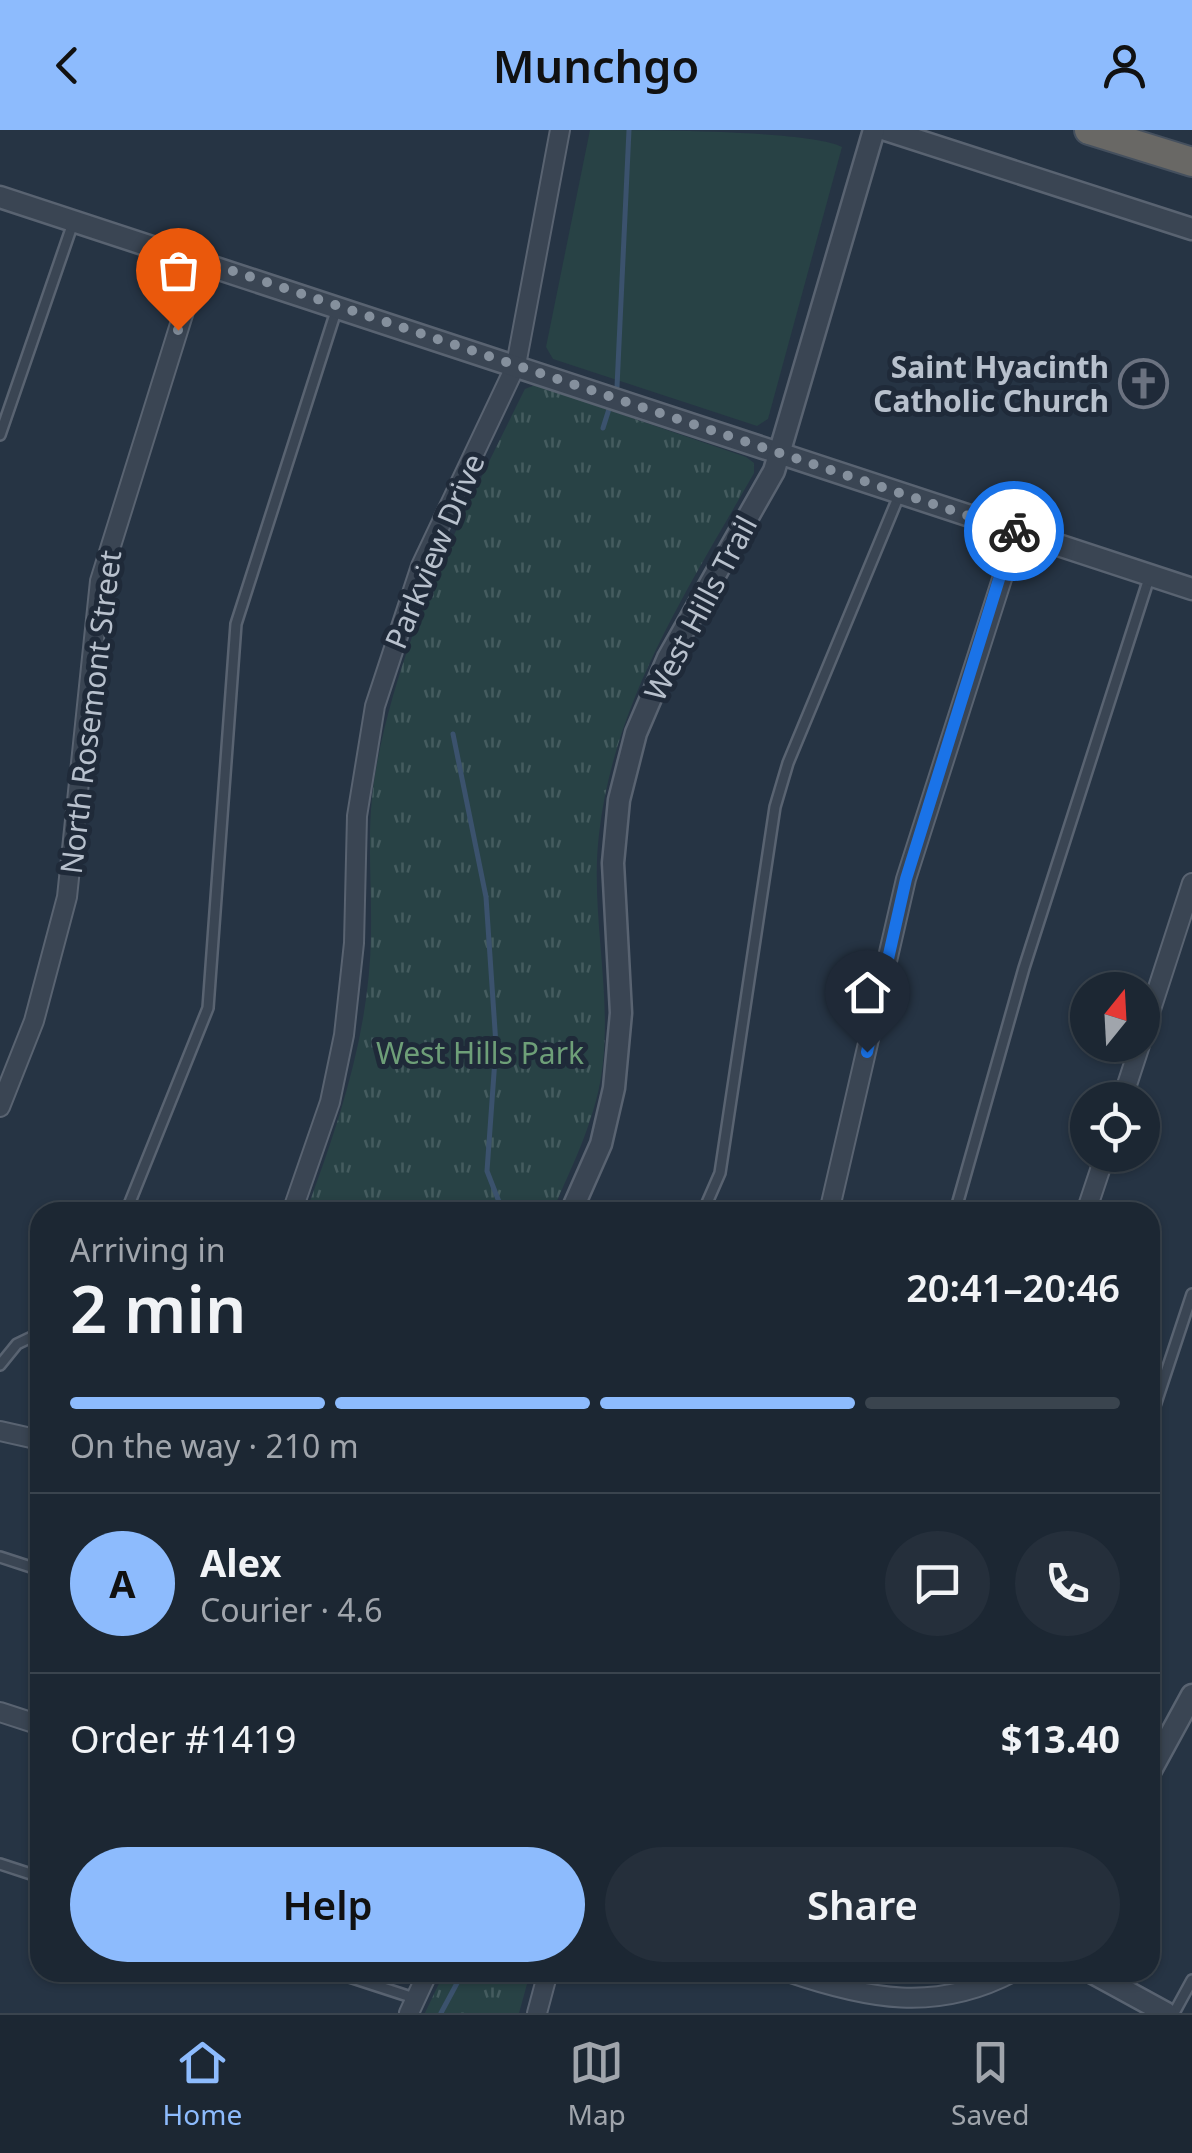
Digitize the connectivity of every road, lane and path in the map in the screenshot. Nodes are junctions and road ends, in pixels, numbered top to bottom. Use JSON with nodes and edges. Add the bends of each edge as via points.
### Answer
{"nodes":[{"id":1,"x":560,"y":130,"type":"edge"},
{"id":2,"x":874,"y":130,"type":"edge"},
{"id":3,"x":886,"y":130,"type":"edge"},
{"id":4,"x":1089,"y":130,"type":"edge"},
{"id":5,"x":1192,"y":162,"type":"edge"},
{"id":6,"x":0,"y":197,"type":"edge"},
{"id":7,"x":74,"y":220,"type":"junction"},
{"id":8,"x":1192,"y":229,"type":"edge"},
{"id":9,"x":200,"y":260,"type":"junction"},
{"id":10,"x":338,"y":306,"type":"junction"},
{"id":11,"x":516,"y":365,"type":"junction"},
{"id":12,"x":0,"y":435,"type":"edge"},
{"id":13,"x":780,"y":454,"type":"junction"},
{"id":14,"x":900,"y":493,"type":"junction"},
{"id":15,"x":1017,"y":532,"type":"junction"},
{"id":16,"x":1150,"y":575,"type":"junction"},
{"id":17,"x":1192,"y":589,"type":"edge"},
{"id":18,"x":1192,"y":883,"type":"edge"},
{"id":19,"x":1160,"y":982,"type":"edge"},
{"id":20,"x":0,"y":1107,"type":"edge"},
{"id":21,"x":1099,"y":1172,"type":"edge"},
{"id":22,"x":130,"y":1202,"type":"edge"},
{"id":23,"x":295,"y":1202,"type":"edge"},
{"id":24,"x":575,"y":1202,"type":"edge"},
{"id":25,"x":706,"y":1202,"type":"edge"},
{"id":26,"x":832,"y":1202,"type":"edge"},
{"id":27,"x":958,"y":1202,"type":"edge"},
{"id":28,"x":1089,"y":1202,"type":"edge"},
{"id":29,"x":1192,"y":1294,"type":"edge"},
{"id":30,"x":30,"y":1338,"type":"edge"},
{"id":31,"x":0,"y":1365,"type":"edge"},
{"id":32,"x":1160,"y":1391,"type":"edge"},
{"id":33,"x":0,"y":1432,"type":"edge"},
{"id":34,"x":30,"y":1438,"type":"edge"},
{"id":35,"x":0,"y":1557,"type":"edge"},
{"id":36,"x":30,"y":1567,"type":"edge"},
{"id":37,"x":1192,"y":1694,"type":"edge"},
{"id":38,"x":0,"y":1712,"type":"edge"},
{"id":39,"x":30,"y":1722,"type":"edge"},
{"id":40,"x":1160,"y":1753,"type":"edge"},
{"id":41,"x":0,"y":1864,"type":"edge"},
{"id":42,"x":30,"y":1874,"type":"edge"},
{"id":43,"x":1192,"y":1980,"type":"edge"},
{"id":44,"x":357,"y":1982,"type":"edge"},
{"id":45,"x":424,"y":1982,"type":"edge"},
{"id":46,"x":545,"y":1982,"type":"edge"},
{"id":47,"x":846,"y":1982,"type":"edge"},
{"id":48,"x":993,"y":1982,"type":"edge"},
{"id":49,"x":1110,"y":1982,"type":"edge"},
{"id":50,"x":413,"y":2006,"type":"edge"},
{"id":51,"x":536,"y":2013,"type":"edge"},
{"id":52,"x":1170,"y":2013,"type":"edge"}],
"edges":[{"from":1,"to":11,"type":"street","name":"Parkview Drive"},
{"from":2,"to":13,"type":"street","name":"West Hills Trail"},
{"from":3,"to":8,"type":"street"},
{"from":4,"to":5,"type":"highway"},
{"from":6,"to":7,"type":"street"},
{"from":7,"to":9,"type":"street"},
{"from":7,"to":12,"type":"lane"},
{"from":9,"to":10,"type":"street"},
{"from":9,"to":20,"type":"street","name":"North Rosemont Street","via":[[100,581],[67,898],[34,1021]]},
{"from":10,"to":11,"type":"street"},
{"from":10,"to":22,"type":"lane","via":[[236,624],[208,1008]]},
{"from":11,"to":13,"type":"street"},
{"from":11,"to":23,"type":"street","name":"Parkview Drive","via":[[421,566],[375,706],[357,816],[344,1034],[330,1102]]},
{"from":13,"to":14,"type":"street"},
{"from":13,"to":24,"type":"street","name":"West Hills Trail","via":[[668,658],[627,766],[613,863],[618,1062],[601,1144]]},
{"from":14,"to":15,"type":"street"},
{"from":14,"to":25,"type":"lane","via":[[775,806],[720,1172]]},
{"from":15,"to":16,"type":"street"},
{"from":15,"to":26,"type":"street","via":[[906,879]]},
{"from":16,"to":17,"type":"street"},
{"from":16,"to":27,"type":"lane","via":[[1024,968]]},
{"from":18,"to":19,"type":"street"},
{"from":21,"to":28,"type":"street"},
{"from":29,"to":32,"type":"lane"},
{"from":30,"to":31,"type":"lane"},
{"from":33,"to":34,"type":"street"},
{"from":35,"to":36,"type":"lane"},
{"from":37,"to":40,"type":"street"},
{"from":38,"to":39,"type":"street"},
{"from":41,"to":42,"type":"lane"},
{"from":43,"to":52,"type":"lane"},
{"from":44,"to":50,"type":"lane"},
{"from":45,"to":50,"type":"street"},
{"from":46,"to":51,"type":"street"},
{"from":47,"to":48,"type":"street","via":[[881,2001],[923,2004]]},
{"from":49,"to":52,"type":"street"}]}
